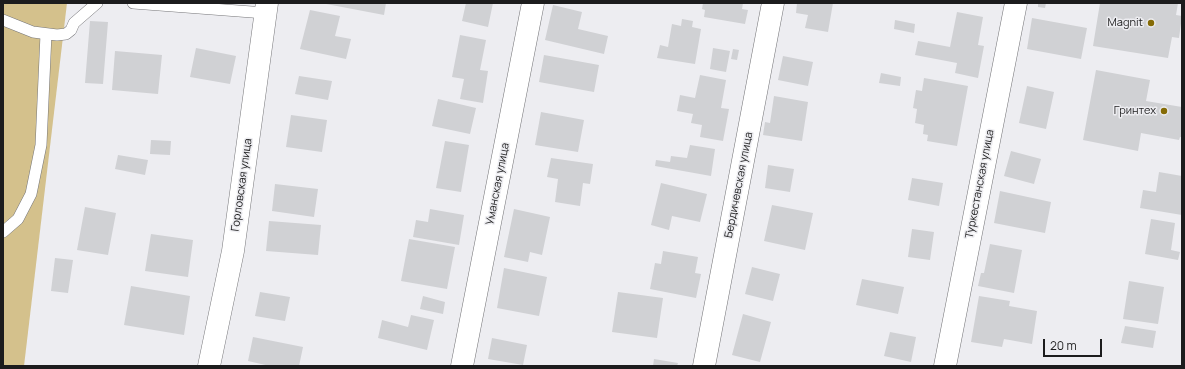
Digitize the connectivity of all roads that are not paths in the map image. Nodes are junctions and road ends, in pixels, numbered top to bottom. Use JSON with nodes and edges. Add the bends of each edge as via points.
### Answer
{"nodes":[{"id":1,"x":97,"y":3,"type":"edge"},
{"id":2,"x":133,"y":3,"type":"edge"},
{"id":3,"x":533,"y":3,"type":"edge"},
{"id":4,"x":773,"y":3,"type":"edge"},
{"id":5,"x":1016,"y":3,"type":"edge"},
{"id":6,"x":266,"y":8,"type":"edge"},
{"id":7,"x":3,"y":20,"type":"edge"},
{"id":8,"x":46,"y":34,"type":"junction"},
{"id":9,"x":3,"y":232,"type":"edge"},
{"id":10,"x":209,"y":366,"type":"edge"},
{"id":11,"x":462,"y":366,"type":"edge"},
{"id":12,"x":704,"y":366,"type":"edge"},
{"id":13,"x":945,"y":366,"type":"edge"}],
"edges":[{"from":1,"to":8,"type":"lane","via":[[74,23],[66,34]]},
{"from":2,"to":6,"type":"lane"},
{"from":3,"to":11,"type":"street","name":"Уманская улица"},
{"from":4,"to":12,"type":"street","name":"Бердичевская улица"},
{"from":5,"to":13,"type":"street","name":"Туркестанская улица"},
{"from":6,"to":10,"type":"street","name":"Горловская улица","via":[[233,251]]},
{"from":7,"to":8,"type":"lane","via":[[33,32]]},
{"from":8,"to":9,"type":"lane","via":[[41,145],[31,194],[18,220]]}]}
